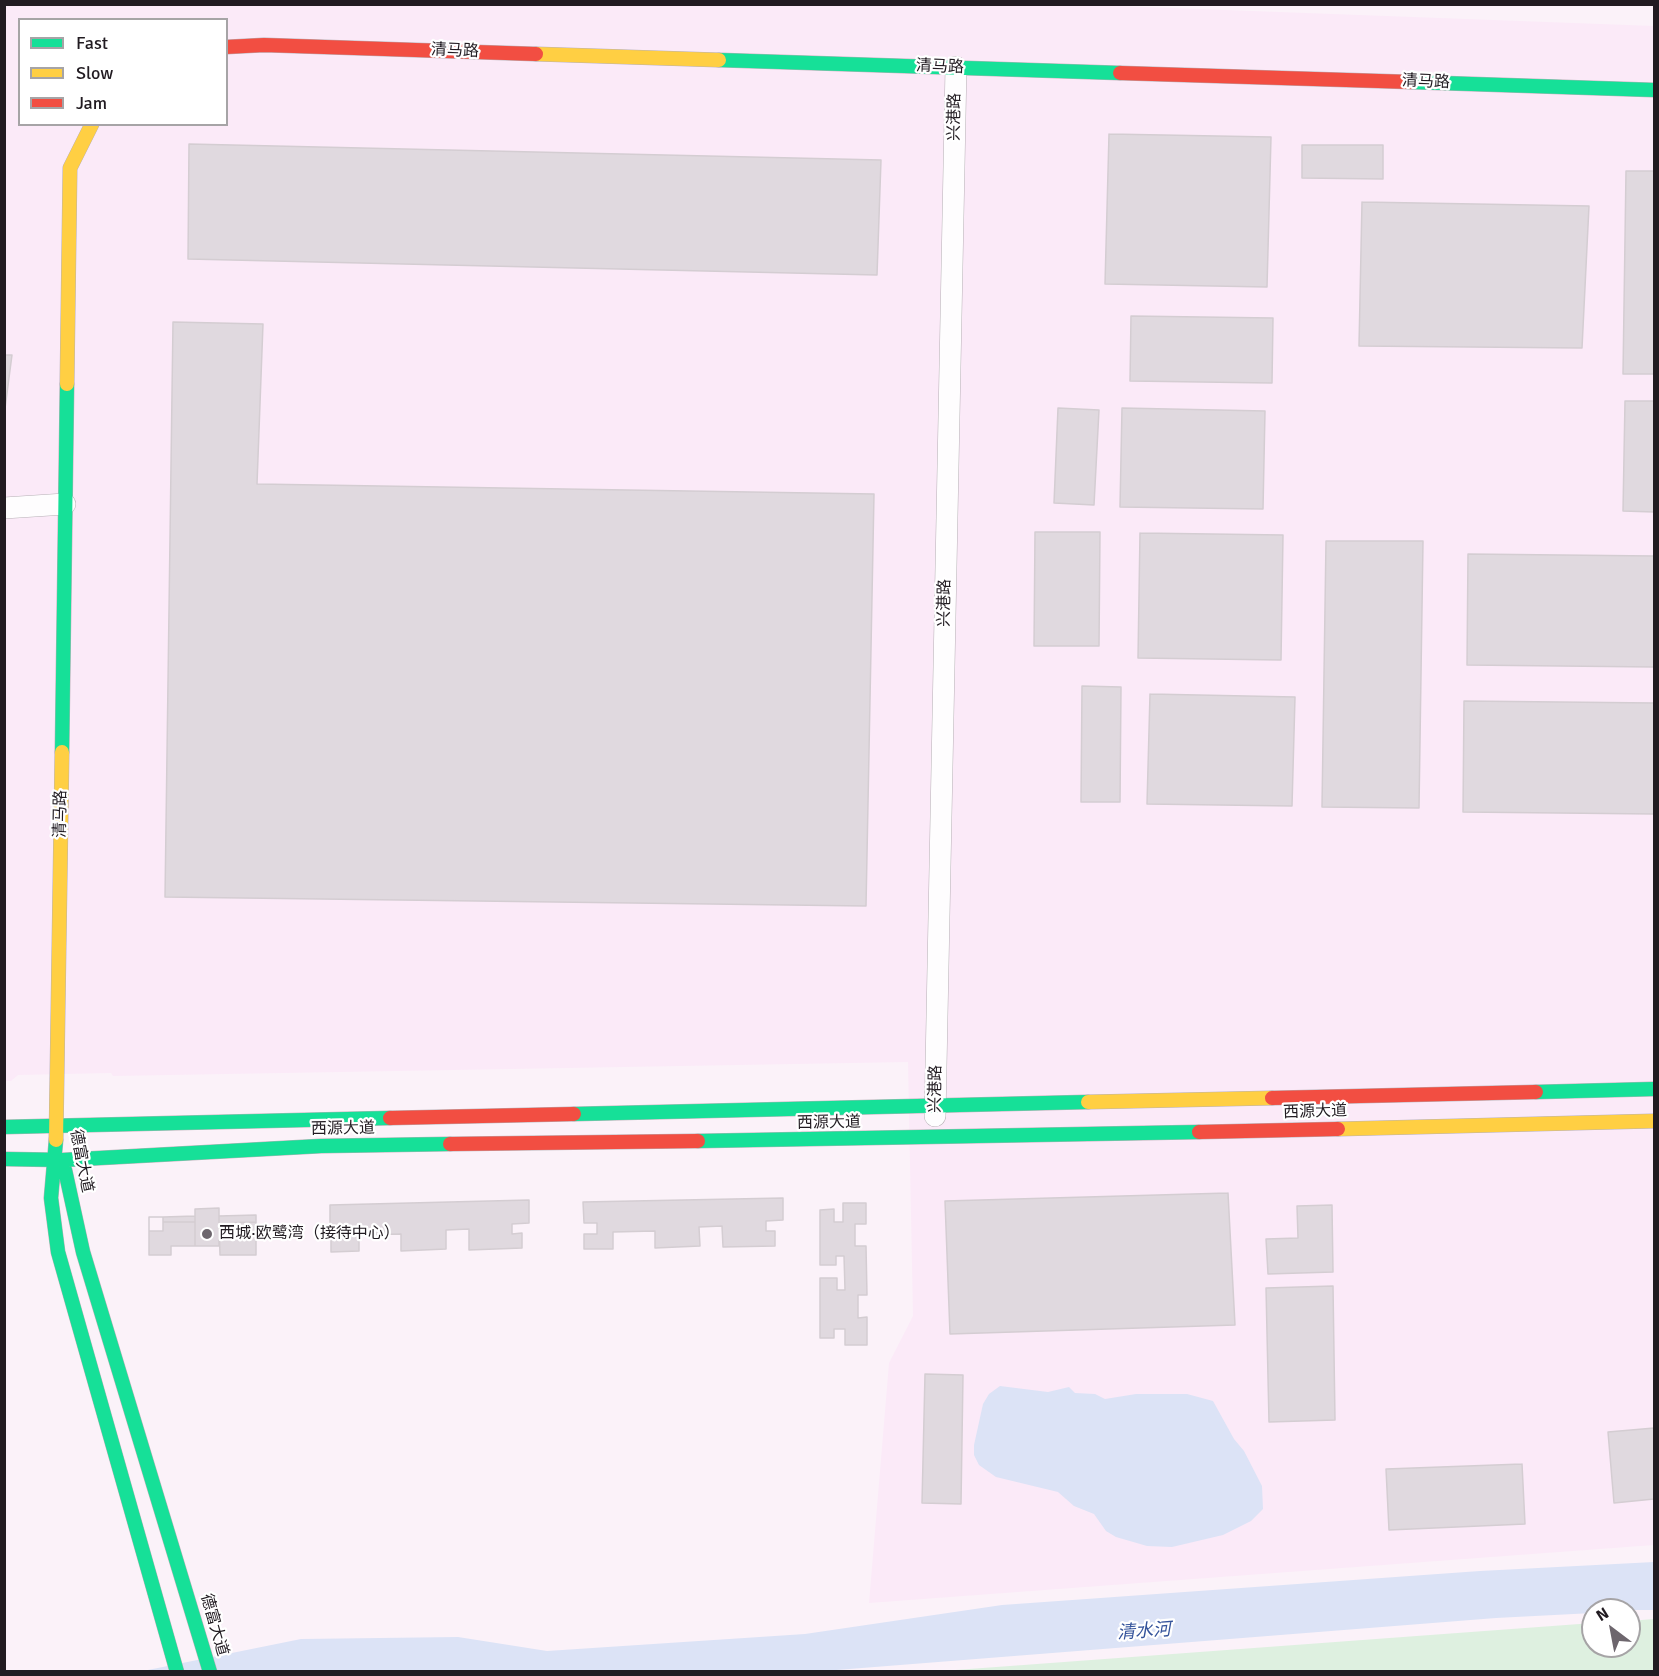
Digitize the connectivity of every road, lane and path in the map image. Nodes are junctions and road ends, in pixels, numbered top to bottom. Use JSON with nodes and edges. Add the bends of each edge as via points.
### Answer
{"nodes":[{"id":1,"x":228,"y":47,"type":"edge"},
{"id":2,"x":956,"y":67,"type":"junction"},
{"id":3,"x":1654,"y":90,"type":"edge"},
{"id":4,"x":91,"y":126,"type":"edge"},
{"id":5,"x":64,"y":504,"type":"junction"},
{"id":6,"x":4,"y":508,"type":"edge"},
{"id":7,"x":1654,"y":1089,"type":"edge"},
{"id":8,"x":936,"y":1108,"type":"junction"},
{"id":9,"x":1654,"y":1121,"type":"edge"},
{"id":10,"x":57,"y":1125,"type":"junction"},
{"id":11,"x":4,"y":1127,"type":"edge"},
{"id":12,"x":935,"y":1139,"type":"junction"},
{"id":13,"x":4,"y":1159,"type":"edge"},
{"id":14,"x":58,"y":1160,"type":"junction"},
{"id":15,"x":177,"y":1671,"type":"edge"},
{"id":16,"x":210,"y":1671,"type":"edge"}],
"edges":[{"from":1,"to":2,"type":"main road","name":"清马路","via":[[276,45]]},
{"from":2,"to":3,"type":"main road","name":"清马路"},
{"from":2,"to":8,"type":"street","name":"兴港路"},
{"from":4,"to":5,"type":"main road","name":"清马路","via":[[70,168]]},
{"from":5,"to":6,"type":"street"},
{"from":5,"to":10,"type":"main road","name":"清马路"},
{"from":7,"to":8,"type":"main road","name":"西源大道"},
{"from":8,"to":10,"type":"main road","name":"西源大道"},
{"from":8,"to":12,"type":"street","name":"兴港路"},
{"from":9,"to":12,"type":"main road","name":"西源大道"},
{"from":10,"to":11,"type":"main road","name":"西源大道"},
{"from":10,"to":14,"type":"main road","name":"德富大道"},
{"from":12,"to":14,"type":"main road","name":"西源大道","via":[[321,1146]]},
{"from":13,"to":14,"type":"main road","name":"西源大道"},
{"from":14,"to":15,"type":"main road","name":"德富大道","via":[[51,1198],[58,1252]]},
{"from":14,"to":16,"type":"main road","name":"德富大道"}]}
